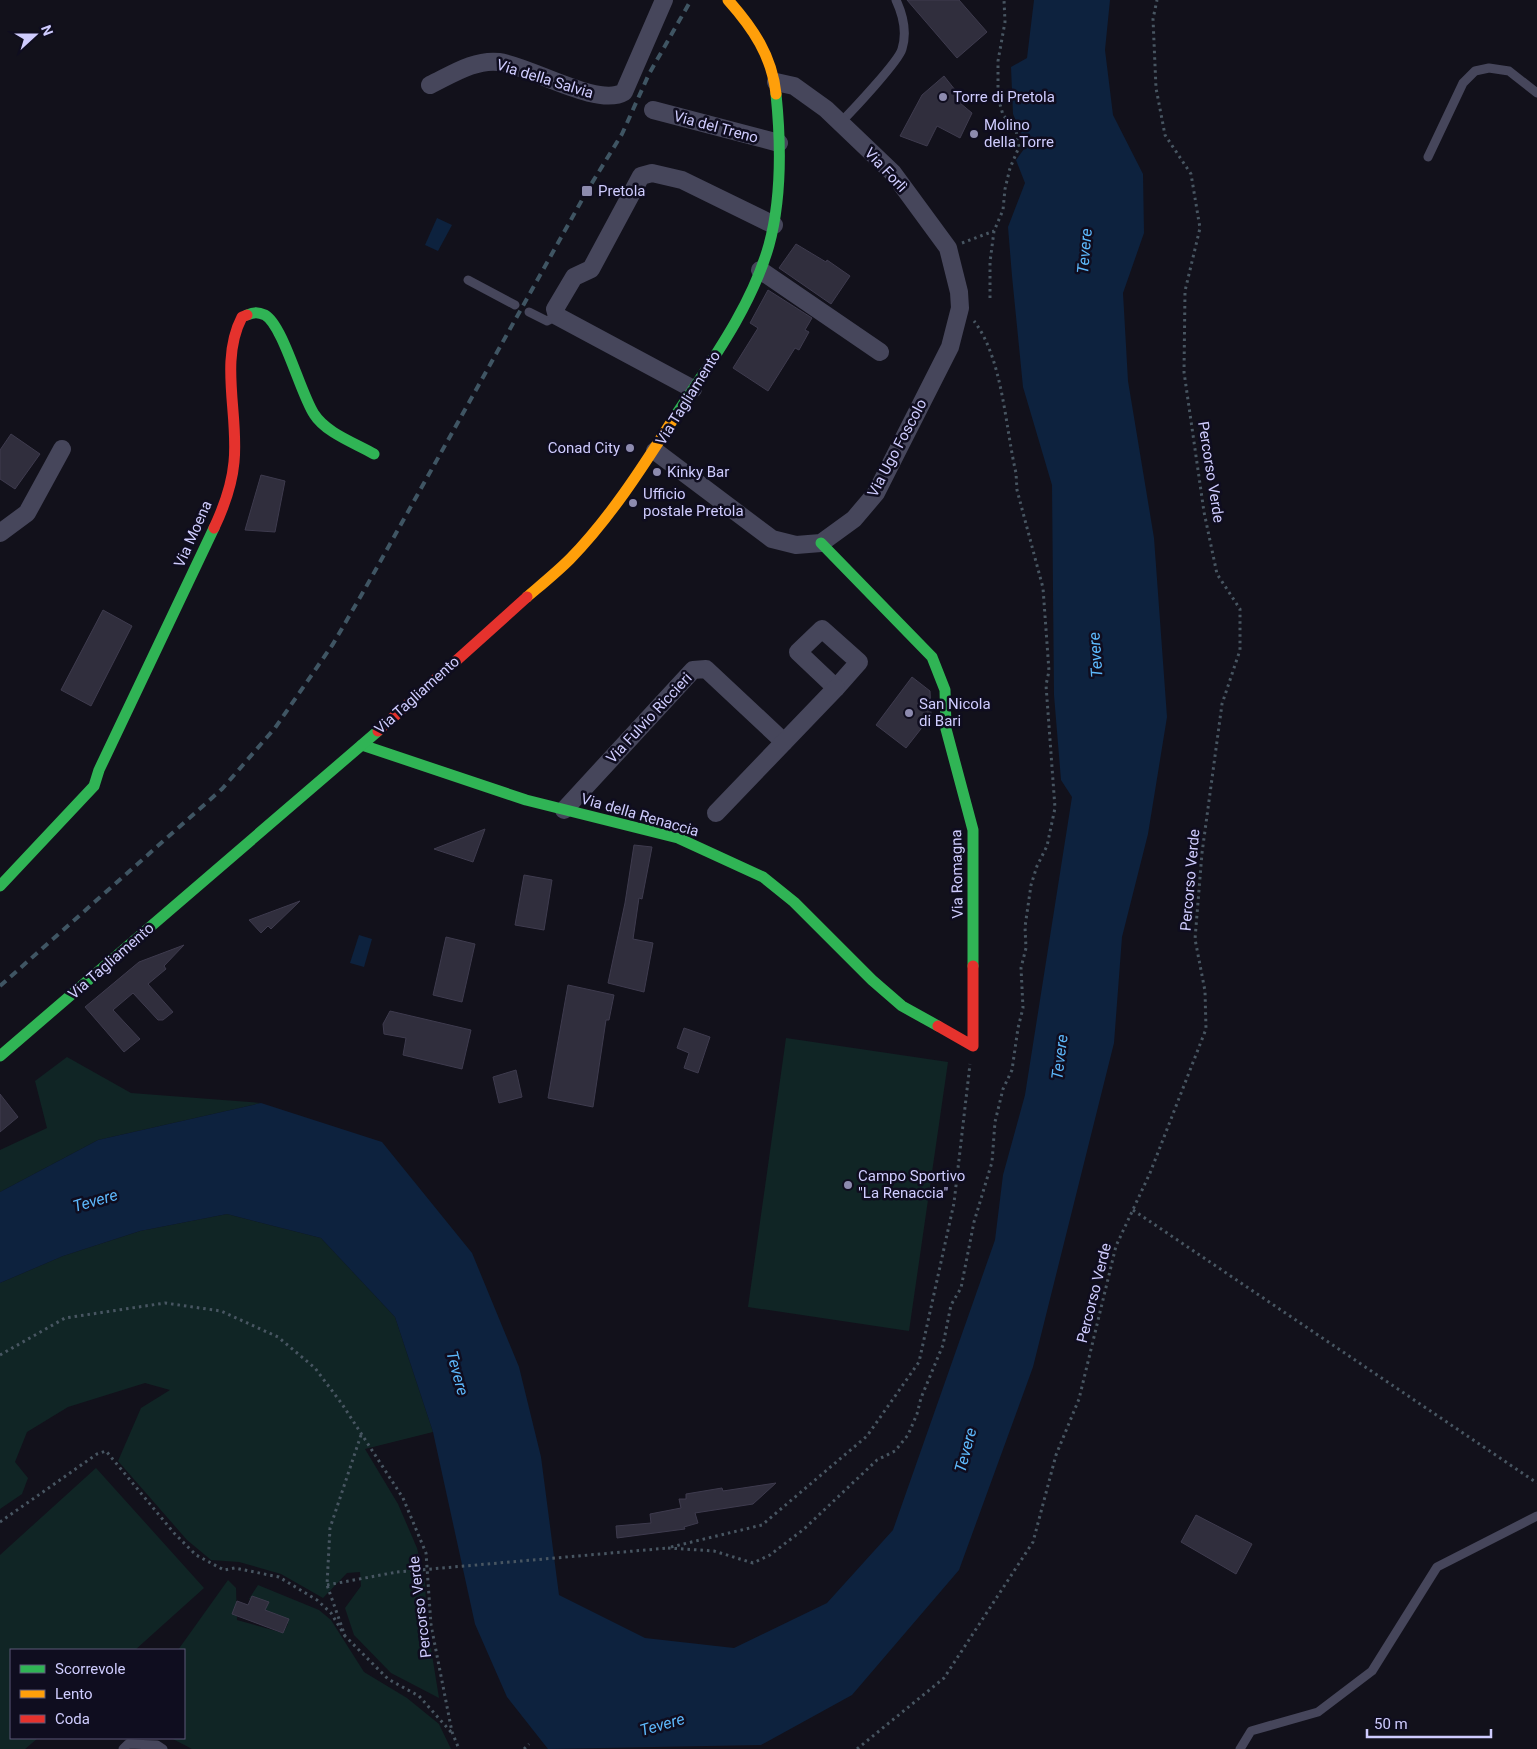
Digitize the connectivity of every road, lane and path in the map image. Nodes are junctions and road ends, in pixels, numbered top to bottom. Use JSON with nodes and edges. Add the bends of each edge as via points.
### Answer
{"nodes":[{"id":1,"x":664,"y":0,"type":"edge"},
{"id":2,"x":728,"y":0,"type":"edge"},
{"id":3,"x":896,"y":0,"type":"edge"},
{"id":4,"x":1004,"y":0,"type":"edge"},
{"id":5,"x":1157,"y":0,"type":"edge"},
{"id":6,"x":776,"y":82,"type":"junction"},
{"id":7,"x":430,"y":85,"type":"dead end"},
{"id":8,"x":1537,"y":94,"type":"edge"},
{"id":9,"x":653,"y":110,"type":"dead end"},
{"id":10,"x":840,"y":123,"type":"junction"},
{"id":11,"x":779,"y":143,"type":"junction"},
{"id":12,"x":1428,"y":157,"type":"dead end"},
{"id":13,"x":774,"y":225,"type":"junction"},
{"id":14,"x":994,"y":231,"type":"junction"},
{"id":15,"x":947,"y":248,"type":"junction"},
{"id":16,"x":760,"y":270,"type":"junction"},
{"id":17,"x":468,"y":280,"type":"dead end"},
{"id":18,"x":959,"y":292,"type":"joint"},
{"id":19,"x":990,"y":298,"type":"dead end"},
{"id":20,"x":515,"y":305,"type":"dead end"},
{"id":21,"x":529,"y":312,"type":"dead end"},
{"id":22,"x":558,"y":316,"type":"junction"},
{"id":23,"x":880,"y":352,"type":"dead end"},
{"id":24,"x":693,"y":389,"type":"junction"},
{"id":25,"x":62,"y":449,"type":"dead end"},
{"id":26,"x":655,"y":451,"type":"junction"},
{"id":27,"x":374,"y":454,"type":"dead end"},
{"id":28,"x":0,"y":533,"type":"edge"},
{"id":29,"x":821,"y":543,"type":"junction"},
{"id":30,"x":836,"y":688,"type":"dead end"},
{"id":31,"x":784,"y":742,"type":"junction"},
{"id":32,"x":362,"y":745,"type":"junction"},
{"id":33,"x":564,"y":810,"type":"junction"},
{"id":34,"x":716,"y":813,"type":"dead end"},
{"id":35,"x":0,"y":886,"type":"edge"},
{"id":36,"x":972,"y":1046,"type":"junction"},
{"id":37,"x":0,"y":1056,"type":"edge"},
{"id":38,"x":1133,"y":1210,"type":"junction"},
{"id":39,"x":0,"y":1355,"type":"edge"},
{"id":40,"x":362,"y":1434,"type":"junction"},
{"id":41,"x":1537,"y":1483,"type":"edge"},
{"id":42,"x":1537,"y":1516,"type":"edge"},
{"id":43,"x":0,"y":1522,"type":"edge"},
{"id":44,"x":327,"y":1585,"type":"junction"},
{"id":45,"x":345,"y":1636,"type":"junction"},
{"id":46,"x":452,"y":1732,"type":"junction"},
{"id":47,"x":529,"y":1744,"type":"dead end"},
{"id":48,"x":157,"y":1748,"type":"edge"},
{"id":49,"x":123,"y":1749,"type":"edge"},
{"id":50,"x":458,"y":1749,"type":"edge"},
{"id":51,"x":524,"y":1749,"type":"edge"},
{"id":52,"x":856,"y":1749,"type":"edge"},
{"id":53,"x":1240,"y":1749,"type":"edge"}],
"edges":[{"from":1,"to":7,"type":"street","name":"Via della Salvia","via":[[624,92],[617,96],[599,95],[498,62],[470,65]]},
{"from":2,"to":6,"type":"street","name":"Via Tagliamento","via":[[765,50]]},
{"from":3,"to":10,"type":"lane","via":[[901,9],[904,31],[902,51]]},
{"from":4,"to":14,"type":"path","via":[[1006,22],[998,61],[998,97],[1003,115],[1016,130],[1019,147],[1005,189],[1003,210]]},
{"from":5,"to":38,"type":"path","name":"Percorso Verde","via":[[1153,20],[1156,88],[1165,135],[1191,174],[1200,228],[1186,291],[1184,372],[1204,512],[1218,574],[1240,609],[1240,650],[1222,704],[1202,852],[1195,938],[1204,991],[1206,1029]]},
{"from":6,"to":10,"type":"street","name":"Via Forlì","via":[[794,86]]},
{"from":6,"to":11,"type":"street","name":"Via Tagliamento"},
{"from":8,"to":12,"type":"lane","via":[[1509,71],[1489,68],[1475,71],[1463,83]]},
{"from":9,"to":11,"type":"street","name":"Via del Treno"},
{"from":10,"to":15,"type":"street","name":"Via Forlì","via":[[893,174]]},
{"from":11,"to":13,"type":"street","name":"Via Tagliamento"},
{"from":13,"to":16,"type":"street","name":"Via Tagliamento"},
{"from":13,"to":22,"type":"street","via":[[682,180],[652,173],[641,176],[591,269],[574,277],[555,309]]},
{"from":14,"to":15,"type":"path"},
{"from":14,"to":19,"type":"path"},
{"from":15,"to":18,"type":"street","name":"Via Forlì"},
{"from":16,"to":23,"type":"street"},
{"from":16,"to":24,"type":"street","name":"Via Tagliamento","via":[[720,347]]},
{"from":17,"to":20,"type":"lane"},
{"from":18,"to":29,"type":"street","name":"Via Ugo Foscolo","via":[[960,308],[950,347],[876,493],[854,519]]},
{"from":21,"to":22,"type":"lane","via":[[547,322]]},
{"from":22,"to":24,"type":"street"},
{"from":24,"to":26,"type":"street","name":"Via Tagliamento"},
{"from":25,"to":28,"type":"street","via":[[27,513]]},
{"from":26,"to":29,"type":"street","via":[[772,539],[796,545]]},
{"from":26,"to":32,"type":"street","name":"Via Tagliamento","via":[[601,525],[570,559]]},
{"from":27,"to":35,"type":"street","name":"Via Moena","via":[[329,429],[314,415],[267,316],[255,312],[242,318],[234,332],[231,386],[234,462],[221,513],[94,786]]},
{"from":29,"to":36,"type":"street","name":"Via Romagna","via":[[932,657],[945,690],[946,729],[973,830]]},
{"from":30,"to":31,"type":"street"},
{"from":31,"to":33,"type":"street","name":"Via Fulvio Riccieri","via":[[706,669],[693,670]]},
{"from":31,"to":34,"type":"street"},
{"from":32,"to":33,"type":"street","name":"Via della Renaccia"},
{"from":32,"to":37,"type":"street","name":"Via Tagliamento"},
{"from":33,"to":36,"type":"street","name":"Via della Renaccia","via":[[678,838],[763,877],[794,902],[902,1006]]},
{"from":36,"to":44,"type":"path","bridge":true,"via":[[954,1203],[919,1362],[867,1436],[762,1525],[668,1548],[397,1572]]},
{"from":38,"to":41,"type":"path"},
{"from":38,"to":52,"type":"path","name":"Percorso Verde","via":[[1116,1246],[1078,1399],[1056,1455],[1033,1542],[944,1678]]},
{"from":39,"to":40,"type":"path","name":"Percorso Verde","via":[[64,1318],[165,1303],[221,1311],[278,1337],[315,1368]]},
{"from":40,"to":44,"type":"path","name":"Percorso Verde","via":[[330,1528]]},
{"from":40,"to":46,"type":"path","name":"Percorso Verde","via":[[403,1498],[426,1553],[431,1625]]},
{"from":42,"to":53,"type":"lane","via":[[1437,1567],[1372,1670],[1318,1712],[1251,1732]]},
{"from":43,"to":45,"type":"path","via":[[97,1454],[106,1451],[196,1555],[224,1570],[235,1568],[279,1577],[317,1600],[331,1613]]},
{"from":44,"to":45,"type":"path","name":"Percorso Verde"},
{"from":45,"to":46,"type":"path","name":"Percorso Verde","via":[[388,1679],[419,1696]]},
{"from":46,"to":50,"type":"path","name":"Percorso Verde"},
{"from":47,"to":51,"type":"path"},
{"from":48,"to":49,"type":"lane","via":[[128,1744]]}]}
